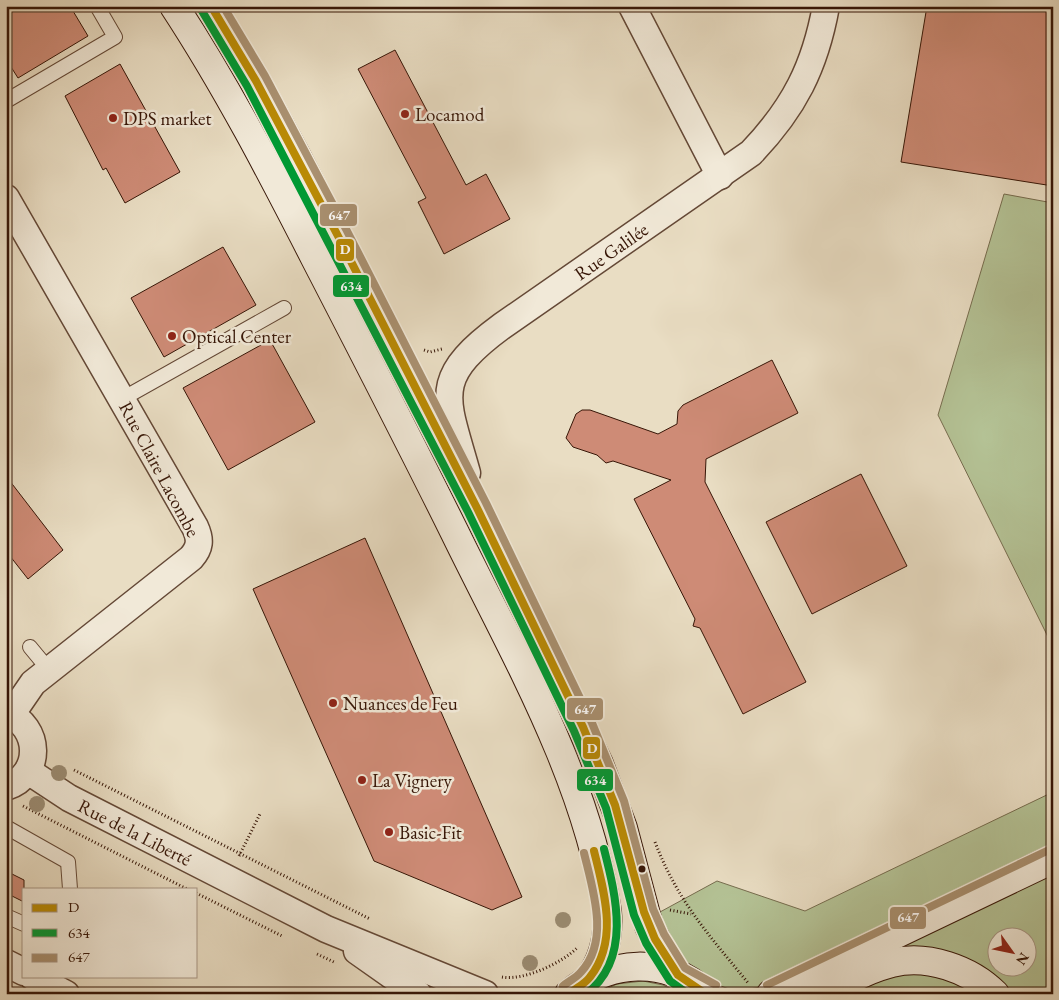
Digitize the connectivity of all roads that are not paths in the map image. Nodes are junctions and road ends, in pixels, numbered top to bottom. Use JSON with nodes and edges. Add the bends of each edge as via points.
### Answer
{"nodes":[{"id":1,"x":97,"y":6,"type":"edge"},
{"id":2,"x":174,"y":6,"type":"edge"},
{"id":3,"x":211,"y":6,"type":"edge"},
{"id":4,"x":632,"y":6,"type":"edge"},
{"id":5,"x":826,"y":6,"type":"edge"},
{"id":6,"x":8,"y":95,"type":"edge"},
{"id":7,"x":720,"y":176,"type":"junction"},
{"id":8,"x":6,"y":198,"type":"edge"},
{"id":9,"x":284,"y":308,"type":"dead end"},
{"id":10,"x":122,"y":399,"type":"junction"},
{"id":11,"x":477,"y":508,"type":"junction"},
{"id":12,"x":30,"y":647,"type":"dead end"},
{"id":13,"x":49,"y":670,"type":"junction"},
{"id":14,"x":9,"y":714,"type":"edge"},
{"id":15,"x":28,"y":771,"type":"junction"},
{"id":16,"x":12,"y":795,"type":"edge"},
{"id":17,"x":6,"y":827,"type":"edge"},
{"id":18,"x":1053,"y":859,"type":"edge"},
{"id":19,"x":70,"y":888,"type":"edge"},
{"id":20,"x":6,"y":916,"type":"edge"},
{"id":21,"x":22,"y":923,"type":"edge"},
{"id":22,"x":326,"y":929,"type":"junction"},
{"id":23,"x":678,"y":975,"type":"junction"},
{"id":24,"x":36,"y":978,"type":"edge"},
{"id":25,"x":494,"y":985,"type":"edge"},
{"id":26,"x":573,"y":989,"type":"edge"},
{"id":27,"x":706,"y":993,"type":"edge"},
{"id":28,"x":66,"y":994,"type":"edge"},
{"id":29,"x":418,"y":994,"type":"edge"},
{"id":30,"x":771,"y":994,"type":"edge"},
{"id":31,"x":822,"y":994,"type":"edge"},
{"id":32,"x":995,"y":994,"type":"edge"}],
"edges":[{"from":1,"to":6,"type":"lane","via":[[115,37]]},
{"from":2,"to":26,"type":"street","via":[[245,124],[370,364],[562,755],[589,832],[607,917],[604,948],[597,966]]},
{"from":3,"to":11,"type":"street","via":[[297,157]]},
{"from":4,"to":7,"type":"street"},
{"from":5,"to":7,"type":"street","name":"Rue Galilée","via":[[813,61],[792,103],[751,153]]},
{"from":7,"to":11,"type":"street","name":"Rue Galilée","via":[[495,331],[462,363],[450,384],[448,403]]},
{"from":8,"to":10,"type":"street","name":"Rue Claire Lacombe"},
{"from":9,"to":10,"type":"lane"},
{"from":10,"to":13,"type":"street","name":"Rue Claire Lacombe","via":[[195,527],[199,546],[191,558]]},
{"from":11,"to":23,"type":"street","via":[[599,764],[623,828],[649,926]]},
{"from":12,"to":13,"type":"lane"},
{"from":13,"to":14,"type":"street","name":"Rue Claire Lacombe","via":[[29,687]]},
{"from":14,"to":15,"type":"street","via":[[25,726],[33,742],[33,760]]},
{"from":15,"to":16,"type":"street","via":[[16,784]]},
{"from":15,"to":22,"type":"street","name":"Rue de la Liberté","via":[[69,798]]},
{"from":17,"to":19,"type":"lane","via":[[68,862]]},
{"from":18,"to":30,"type":"street"},
{"from":20,"to":21,"type":"lane"},
{"from":22,"to":25,"type":"street","name":"Rue de la Liberté"},
{"from":22,"to":29,"type":"street","name":"Rue de la Liberté"},
{"from":23,"to":26,"type":"street","via":[[651,967],[629,966],[608,970]]},
{"from":23,"to":27,"type":"street"},
{"from":24,"to":28,"type":"street"},
{"from":31,"to":32,"type":"street","via":[[879,967],[913,961],[961,972]]}]}
